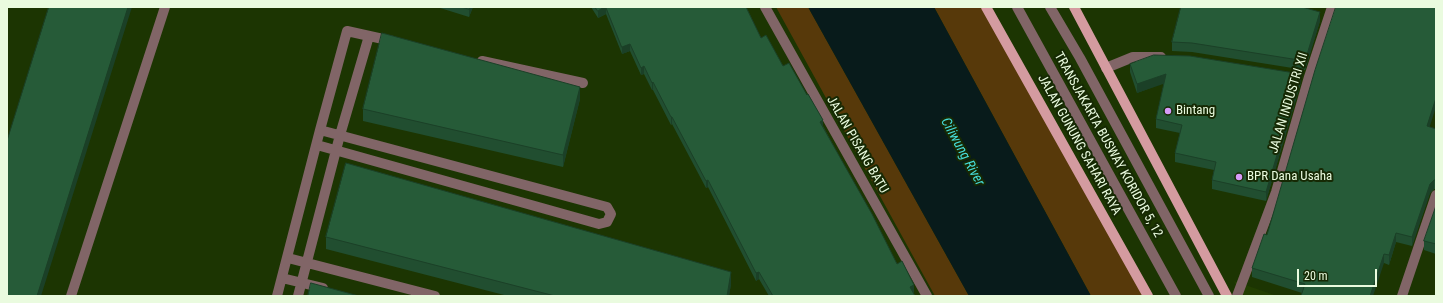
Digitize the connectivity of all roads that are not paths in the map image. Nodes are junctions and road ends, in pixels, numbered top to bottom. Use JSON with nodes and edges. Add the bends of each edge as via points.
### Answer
{"nodes":[{"id":1,"x":165,"y":7,"type":"edge"},
{"id":2,"x":765,"y":7,"type":"edge"},
{"id":3,"x":986,"y":7,"type":"edge"},
{"id":4,"x":1017,"y":7,"type":"edge"},
{"id":5,"x":1050,"y":7,"type":"edge"},
{"id":6,"x":1074,"y":7,"type":"edge"},
{"id":7,"x":1332,"y":7,"type":"edge"},
{"id":8,"x":369,"y":36,"type":"junction"},
{"id":9,"x":400,"y":43,"type":"edge"},
{"id":10,"x":1169,"y":58,"type":"edge"},
{"id":11,"x":476,"y":60,"type":"edge"},
{"id":12,"x":1106,"y":68,"type":"junction"},
{"id":13,"x":583,"y":83,"type":"dead end"},
{"id":14,"x":320,"y":130,"type":"junction"},
{"id":15,"x":340,"y":135,"type":"junction"},
{"id":16,"x":316,"y":145,"type":"junction"},
{"id":17,"x":337,"y":150,"type":"junction"},
{"id":18,"x":1436,"y":196,"type":"edge"},
{"id":19,"x":288,"y":258,"type":"junction"},
{"id":20,"x":307,"y":263,"type":"junction"},
{"id":21,"x":282,"y":278,"type":"junction"},
{"id":22,"x":302,"y":282,"type":"junction"},
{"id":23,"x":330,"y":290,"type":"edge"},
{"id":24,"x":70,"y":296,"type":"edge"},
{"id":25,"x":277,"y":296,"type":"edge"},
{"id":26,"x":298,"y":296,"type":"edge"},
{"id":27,"x":435,"y":296,"type":"edge"},
{"id":28,"x":927,"y":296,"type":"edge"},
{"id":29,"x":1148,"y":296,"type":"edge"},
{"id":30,"x":1176,"y":296,"type":"edge"},
{"id":31,"x":1209,"y":296,"type":"edge"},
{"id":32,"x":1226,"y":296,"type":"edge"},
{"id":33,"x":1237,"y":296,"type":"edge"},
{"id":34,"x":1402,"y":296,"type":"edge"}],
"edges":[{"from":1,"to":24,"type":"street"},
{"from":2,"to":28,"type":"street","name":"JALAN PISANG BATU"},
{"from":3,"to":29,"type":"main road","name":"JALAN GUNUNG SAHARI RAYA"},
{"from":4,"to":30,"type":"street","name":"TRANSJAKARTA BUSWAY KORIDOR 5, 12"},
{"from":5,"to":31,"type":"street","name":"TRANSJAKARTA BUSWAY KORIDOR 5, 12"},
{"from":6,"to":12,"type":"main road"},
{"from":7,"to":33,"type":"street","name":"JALAN INDUSTRI XII","via":[[1305,77],[1276,192]]},
{"from":8,"to":9,"type":"street"},
{"from":8,"to":14,"type":"street","via":[[347,31]]},
{"from":8,"to":15,"type":"street"},
{"from":10,"to":12,"type":"street","via":[[1133,57]]},
{"from":11,"to":13,"type":"street"},
{"from":12,"to":32,"type":"main road"},
{"from":14,"to":15,"type":"street"},
{"from":14,"to":16,"type":"street"},
{"from":15,"to":17,"type":"street"},
{"from":15,"to":17,"type":"street","via":[[607,207],[611,214],[607,222],[599,224]]},
{"from":16,"to":17,"type":"street"},
{"from":16,"to":19,"type":"street"},
{"from":17,"to":20,"type":"street"},
{"from":18,"to":34,"type":"street"},
{"from":19,"to":20,"type":"street"},
{"from":19,"to":21,"type":"street"},
{"from":20,"to":22,"type":"street"},
{"from":20,"to":27,"type":"street"},
{"from":21,"to":22,"type":"street"},
{"from":21,"to":25,"type":"street"},
{"from":22,"to":23,"type":"street"},
{"from":22,"to":26,"type":"street"}]}
